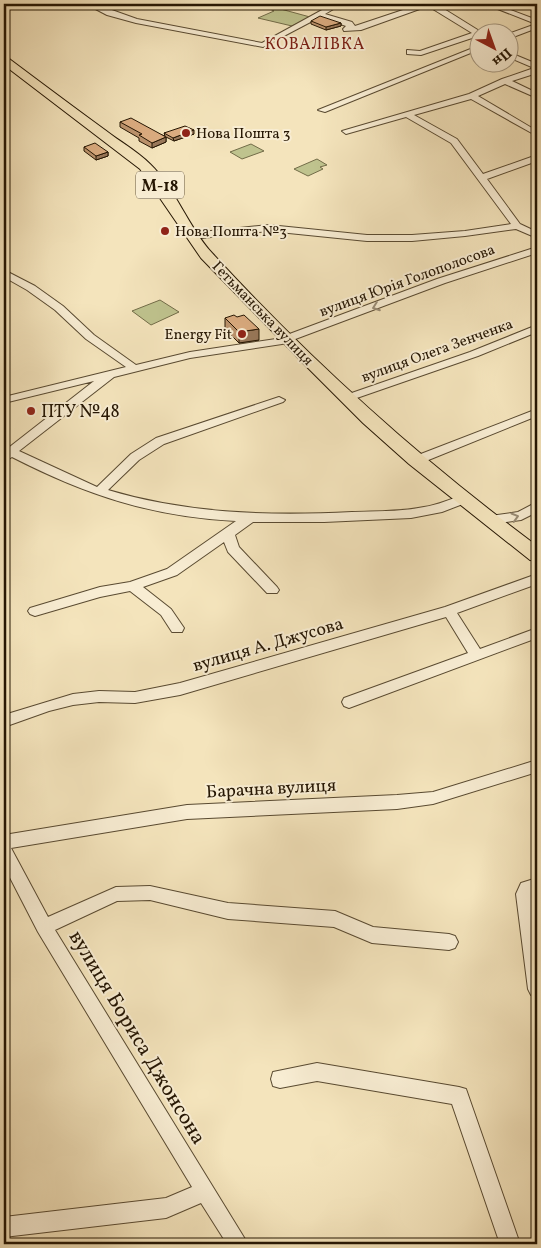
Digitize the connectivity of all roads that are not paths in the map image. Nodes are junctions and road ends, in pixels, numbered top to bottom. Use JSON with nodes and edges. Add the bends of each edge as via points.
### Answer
{"nodes":[{"id":1,"x":90,"y":4,"type":"edge"},
{"id":2,"x":338,"y":4,"type":"edge"},
{"id":3,"x":432,"y":4,"type":"edge"},
{"id":4,"x":489,"y":4,"type":"edge"},
{"id":5,"x":318,"y":14,"type":"junction"},
{"id":6,"x":537,"y":22,"type":"edge"},
{"id":7,"x":537,"y":26,"type":"edge"},
{"id":8,"x":468,"y":27,"type":"edge"},
{"id":9,"x":518,"y":33,"type":"edge"},
{"id":10,"x":468,"y":37,"type":"edge"},
{"id":11,"x":410,"y":52,"type":"dead end"},
{"id":12,"x":468,"y":52,"type":"edge"},
{"id":13,"x":518,"y":59,"type":"edge"},
{"id":14,"x":4,"y":60,"type":"edge"},
{"id":15,"x":537,"y":69,"type":"edge"},
{"id":16,"x":505,"y":81,"type":"junction"},
{"id":17,"x":507,"y":93,"type":"dead end"},
{"id":18,"x":472,"y":96,"type":"junction"},
{"id":19,"x":537,"y":97,"type":"edge"},
{"id":20,"x":322,"y":110,"type":"dead end"},
{"id":21,"x":407,"y":114,"type":"junction"},
{"id":22,"x":346,"y":131,"type":"dead end"},
{"id":23,"x":537,"y":134,"type":"edge"},
{"id":24,"x":537,"y":158,"type":"edge"},
{"id":25,"x":480,"y":178,"type":"junction"},
{"id":26,"x":517,"y":226,"type":"junction"},
{"id":27,"x":537,"y":235,"type":"edge"},
{"id":28,"x":192,"y":236,"type":"junction"},
{"id":29,"x":537,"y":250,"type":"edge"},
{"id":30,"x":4,"y":273,"type":"edge"},
{"id":31,"x":537,"y":328,"type":"edge"},
{"id":32,"x":287,"y":339,"type":"junction"},
{"id":33,"x":134,"y":368,"type":"junction"},
{"id":34,"x":114,"y":372,"type":"junction"},
{"id":35,"x":347,"y":398,"type":"junction"},
{"id":36,"x":4,"y":400,"type":"edge"},
{"id":37,"x":279,"y":400,"type":"dead end"},
{"id":38,"x":537,"y":412,"type":"edge"},
{"id":39,"x":7,"y":455,"type":"edge"},
{"id":40,"x":417,"y":460,"type":"junction"},
{"id":41,"x":99,"y":492,"type":"junction"},
{"id":42,"x":464,"y":499,"type":"junction"},
{"id":43,"x":536,"y":507,"type":"edge"},
{"id":44,"x":252,"y":518,"type":"junction"},
{"id":45,"x":490,"y":520,"type":"junction"},
{"id":46,"x":228,"y":534,"type":"junction"},
{"id":47,"x":537,"y":555,"type":"edge"},
{"id":48,"x":537,"y":579,"type":"edge"},
{"id":49,"x":132,"y":586,"type":"junction"},
{"id":50,"x":272,"y":590,"type":"dead end"},
{"id":51,"x":35,"y":611,"type":"dead end"},
{"id":52,"x":449,"y":611,"type":"junction"},
{"id":53,"x":178,"y":628,"type":"dead end"},
{"id":54,"x":537,"y":633,"type":"edge"},
{"id":55,"x":477,"y":656,"type":"junction"},
{"id":56,"x":349,"y":702,"type":"dead end"},
{"id":57,"x":4,"y":721,"type":"edge"},
{"id":58,"x":537,"y":766,"type":"edge"},
{"id":59,"x":4,"y":842,"type":"edge"},
{"id":60,"x":4,"y":851,"type":"edge"},
{"id":61,"x":531,"y":889,"type":"edge"},
{"id":62,"x":44,"y":927,"type":"junction"},
{"id":63,"x":449,"y":942,"type":"dead end"},
{"id":64,"x":537,"y":989,"type":"edge"},
{"id":65,"x":280,"y":1079,"type":"dead end"},
{"id":66,"x":205,"y":1191,"type":"junction"},
{"id":67,"x":4,"y":1226,"type":"edge"},
{"id":68,"x":238,"y":1244,"type":"edge"},
{"id":69,"x":510,"y":1244,"type":"edge"}],
"edges":[{"from":1,"to":5,"type":"street","via":[[136,21],[259,44],[265,44]]},
{"from":2,"to":5,"type":"street"},
{"from":3,"to":5,"type":"street","via":[[347,29],[351,26],[349,24]]},
{"from":3,"to":8,"type":"street"},
{"from":4,"to":6,"type":"street"},
{"from":7,"to":9,"type":"street"},
{"from":10,"to":11,"type":"street","via":[[427,51]]},
{"from":12,"to":20,"type":"street"},
{"from":13,"to":15,"type":"street"},
{"from":14,"to":28,"type":"highway","name":"Гетьманська вулиця","number":"М-18","via":[[145,166]]},
{"from":15,"to":16,"type":"street"},
{"from":16,"to":18,"type":"street"},
{"from":16,"to":19,"type":"street"},
{"from":17,"to":19,"type":"street"},
{"from":18,"to":21,"type":"street"},
{"from":18,"to":23,"type":"street"},
{"from":21,"to":22,"type":"street"},
{"from":21,"to":25,"type":"street","via":[[454,141]]},
{"from":24,"to":25,"type":"street"},
{"from":25,"to":26,"type":"street"},
{"from":26,"to":27,"type":"street"},
{"from":26,"to":28,"type":"street","via":[[476,233],[398,238],[367,238],[285,228]]},
{"from":28,"to":32,"type":"highway","name":"Гетьманська вулиця","number":"М-18","via":[[206,255]]},
{"from":29,"to":32,"type":"street","name":"вулиця Юрія Голополосова","one_way":true,"via":[[441,281]]},
{"from":30,"to":33,"type":"street","via":[[59,308],[90,337]]},
{"from":31,"to":35,"type":"street","name":"вулиця Олега Зенченка","via":[[474,354]]},
{"from":32,"to":33,"type":"street","name":"вулиця Юрія Голополосова"},
{"from":32,"to":35,"type":"highway","name":"Гетьманська вулиця","number":"М-18"},
{"from":33,"to":34,"type":"street","name":"вулиця Юрія Голополосова"},
{"from":34,"to":36,"type":"street","name":"вулиця Юрія Голополосова"},
{"from":34,"to":39,"type":"street"},
{"from":35,"to":40,"type":"highway","name":"Гетьманська вулиця","number":"М-18"},
{"from":37,"to":41,"type":"street","via":[[160,442],[135,457]]},
{"from":38,"to":40,"type":"street"},
{"from":39,"to":41,"type":"street"},
{"from":40,"to":42,"type":"highway","name":"Гетьманська вулиця","number":"М-18"},
{"from":41,"to":44,"type":"street","via":[[185,511]]},
{"from":42,"to":44,"type":"street","via":[[435,511],[418,513],[310,519]]},
{"from":42,"to":45,"type":"highway","name":"Гетьманська вулиця","number":"М-18"},
{"from":45,"to":43,"type":"street","one_way":true,"via":[[521,516]]},
{"from":44,"to":46,"type":"street"},
{"from":45,"to":47,"type":"highway","name":"Гетьманська вулиця","number":"М-18"},
{"from":46,"to":49,"type":"street","via":[[172,572]]},
{"from":46,"to":50,"type":"street","via":[[234,549]]},
{"from":48,"to":52,"type":"street","name":"вулиця А. Джусова"},
{"from":49,"to":51,"type":"street"},
{"from":49,"to":53,"type":"street","via":[[166,612]]},
{"from":52,"to":55,"type":"street"},
{"from":52,"to":57,"type":"street","name":"вулиця А. Джусова","via":[[156,695],[80,699],[39,708]]},
{"from":54,"to":55,"type":"street"},
{"from":55,"to":56,"type":"street"},
{"from":58,"to":59,"type":"street","name":"Барачна вулиця","via":[[433,798],[187,812]]},
{"from":60,"to":62,"type":"street","name":"вулиця Бориса Джонсона"},
{"from":61,"to":64,"type":"street"},
{"from":62,"to":63,"type":"street","via":[[116,894],[150,893],[228,912],[335,919],[372,935]]},
{"from":62,"to":66,"type":"street","name":"вулиця Бориса Джонсона"},
{"from":65,"to":69,"type":"street","via":[[317,1072],[459,1096]]},
{"from":66,"to":67,"type":"street","via":[[166,1208]]},
{"from":66,"to":68,"type":"street","name":"вулиця Бориса Джонсона"}]}
